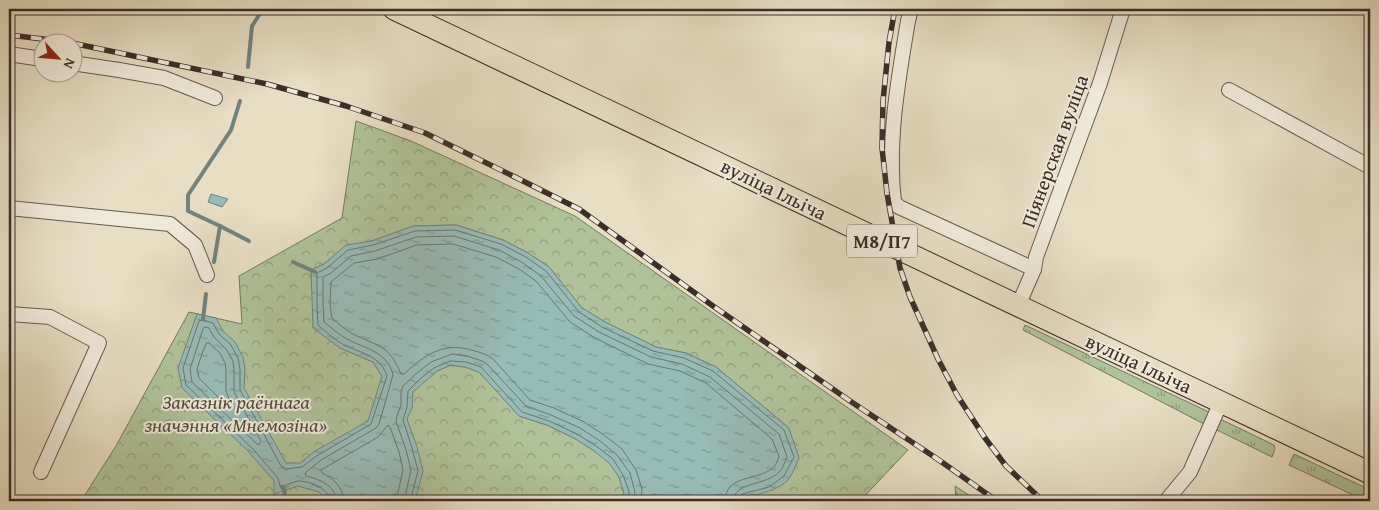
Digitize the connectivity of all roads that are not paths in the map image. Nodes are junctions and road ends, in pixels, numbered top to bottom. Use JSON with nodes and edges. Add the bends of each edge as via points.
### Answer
{"nodes":[{"id":1,"x":394,"y":9,"type":"edge"},
{"id":2,"x":911,"y":9,"type":"edge"},
{"id":3,"x":1123,"y":9,"type":"edge"},
{"id":4,"x":9,"y":54,"type":"edge"},
{"id":5,"x":32,"y":57,"type":"edge"},
{"id":6,"x":82,"y":64,"type":"edge"},
{"id":7,"x":1230,"y":90,"type":"dead end"},
{"id":8,"x":215,"y":98,"type":"dead end"},
{"id":9,"x":1370,"y":166,"type":"edge"},
{"id":10,"x":9,"y":208,"type":"edge"},
{"id":11,"x":1034,"y":269,"type":"junction"},
{"id":12,"x":207,"y":275,"type":"dead end"},
{"id":13,"x":1018,"y":306,"type":"junction"},
{"id":14,"x":9,"y":314,"type":"edge"},
{"id":15,"x":1221,"y":402,"type":"junction"},
{"id":16,"x":41,"y":472,"type":"dead end"},
{"id":17,"x":1370,"y":473,"type":"edge"},
{"id":18,"x":1166,"y":501,"type":"edge"}],
"edges":[{"from":1,"to":13,"type":"main road","name":"вуліца Ільіча","number":"М8/П7"},
{"from":2,"to":11,"type":"street","via":[[895,102],[891,182],[894,202],[899,208]]},
{"from":3,"to":11,"type":"street","name":"Піянерская вуліца"},
{"from":4,"to":5,"type":"street"},
{"from":6,"to":8,"type":"street","via":[[164,78]]},
{"from":7,"to":9,"type":"street"},
{"from":10,"to":12,"type":"street","via":[[170,224],[195,244]]},
{"from":11,"to":13,"type":"street","name":"Піянерская вуліца"},
{"from":13,"to":15,"type":"main road","name":"вуліца Ільіча","number":"М8/П7"},
{"from":14,"to":16,"type":"street","via":[[50,317],[99,343]]},
{"from":15,"to":17,"type":"main road","name":"вуліца Ільіча","number":"М8/П7"},
{"from":15,"to":18,"type":"street","via":[[1190,472]]}]}
